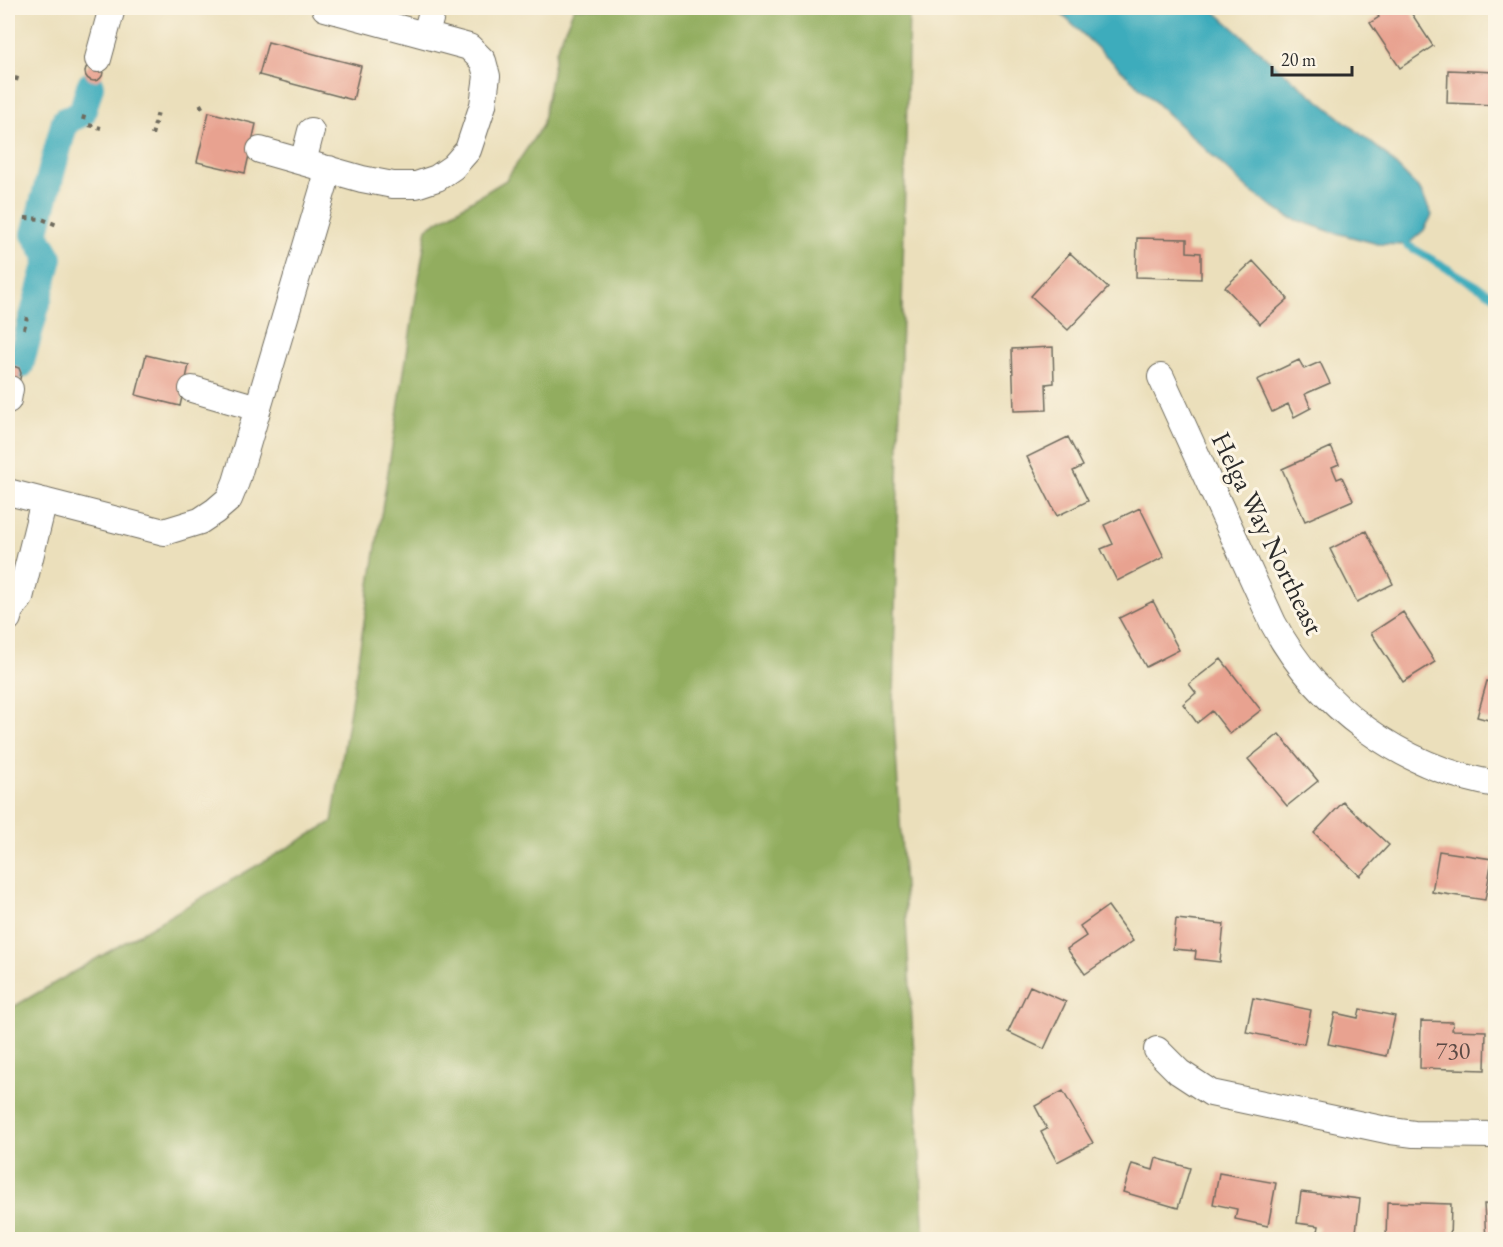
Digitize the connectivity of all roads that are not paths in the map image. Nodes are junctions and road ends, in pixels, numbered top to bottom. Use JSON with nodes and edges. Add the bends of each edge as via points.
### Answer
{"nodes":[{"id":1,"x":112,"y":8,"type":"edge"},
{"id":2,"x":325,"y":8,"type":"edge"},
{"id":3,"x":433,"y":8,"type":"edge"},
{"id":4,"x":426,"y":34,"type":"junction"},
{"id":5,"x":98,"y":58,"type":"dead end"},
{"id":6,"x":311,"y":132,"type":"dead end"},
{"id":7,"x":260,"y":150,"type":"dead end"},
{"id":8,"x":303,"y":162,"type":"junction"},
{"id":9,"x":329,"y":169,"type":"junction"},
{"id":10,"x":1161,"y":377,"type":"dead end"},
{"id":11,"x":192,"y":389,"type":"dead end"},
{"id":12,"x":257,"y":408,"type":"junction"},
{"id":13,"x":8,"y":492,"type":"edge"},
{"id":14,"x":44,"y":501,"type":"junction"},
{"id":15,"x":8,"y":618,"type":"edge"},
{"id":16,"x":1496,"y":784,"type":"edge"},
{"id":17,"x":1156,"y":1050,"type":"dead end"},
{"id":18,"x":1496,"y":1135,"type":"edge"}],
"edges":[{"from":1,"to":5,"type":"street"},
{"from":2,"to":4,"type":"street"},
{"from":3,"to":4,"type":"street"},
{"from":4,"to":9,"type":"street","via":[[469,47],[483,61],[487,76],[483,105],[468,150],[453,167],[416,185],[393,185]]},
{"from":6,"to":8,"type":"street"},
{"from":7,"to":8,"type":"street"},
{"from":8,"to":9,"type":"street"},
{"from":9,"to":12,"type":"street"},
{"from":10,"to":16,"type":"street","name":"Helga Way Northeast","via":[[1273,623],[1319,688],[1364,729],[1397,750],[1448,772]]},
{"from":11,"to":12,"type":"street"},
{"from":12,"to":14,"type":"street","via":[[229,499],[200,520],[164,532]]},
{"from":13,"to":14,"type":"street"},
{"from":14,"to":15,"type":"street","via":[[20,598]]},
{"from":17,"to":18,"type":"street","via":[[1179,1072],[1211,1093],[1391,1131]]}]}
